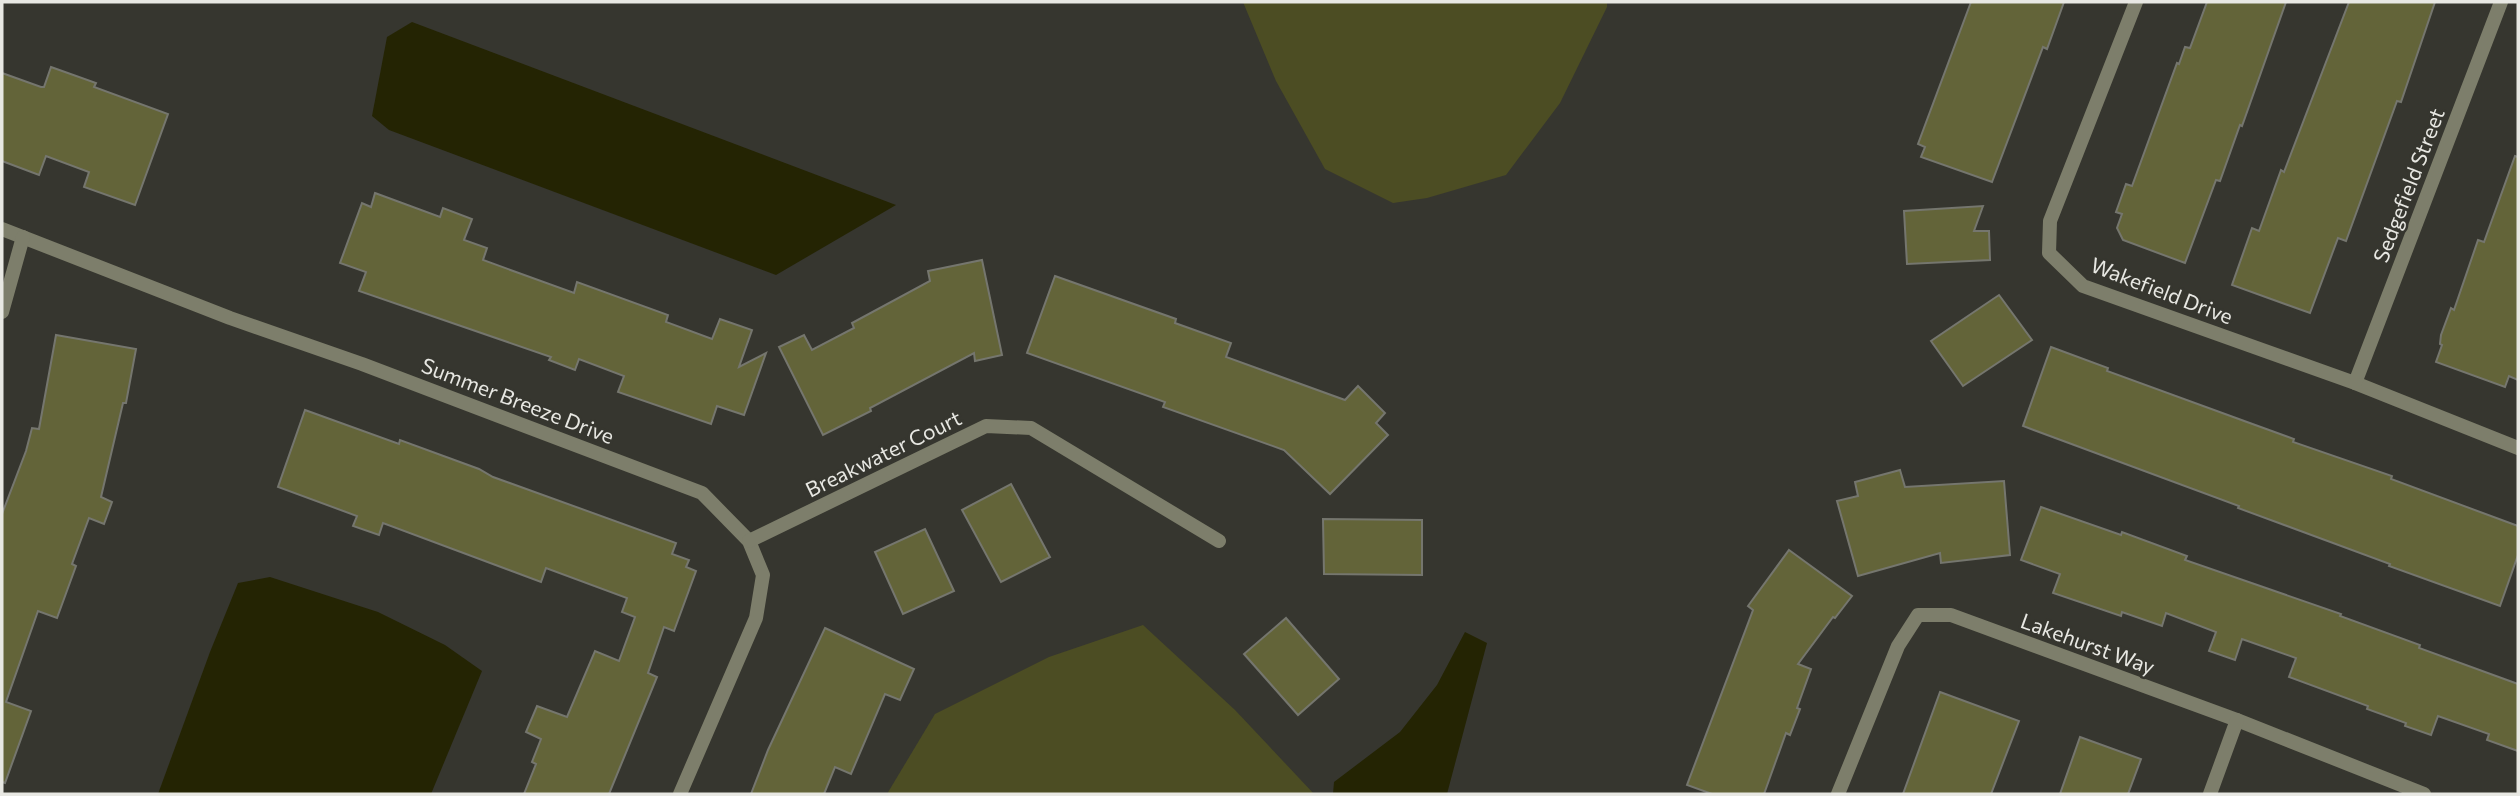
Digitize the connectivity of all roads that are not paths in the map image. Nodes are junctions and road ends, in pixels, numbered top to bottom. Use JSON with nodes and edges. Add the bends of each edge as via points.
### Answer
{"nodes":[{"id":1,"x":2136,"y":2,"type":"edge"},
{"id":2,"x":2501,"y":2,"type":"edge"},
{"id":3,"x":2,"y":229,"type":"edge"},
{"id":4,"x":23,"y":237,"type":"junction"},
{"id":5,"x":2,"y":312,"type":"edge"},
{"id":6,"x":2355,"y":383,"type":"junction"},
{"id":7,"x":2518,"y":449,"type":"edge"},
{"id":8,"x":749,"y":541,"type":"junction"},
{"id":9,"x":1219,"y":541,"type":"dead end"},
{"id":10,"x":2237,"y":720,"type":"junction"},
{"id":11,"x":680,"y":794,"type":"edge"},
{"id":12,"x":1838,"y":794,"type":"edge"},
{"id":13,"x":2210,"y":794,"type":"edge"},
{"id":14,"x":2424,"y":794,"type":"edge"}],
"edges":[{"from":1,"to":6,"type":"street","name":"Wakefield Drive","via":[[2050,221],[2049,253],[2083,286]]},
{"from":2,"to":6,"type":"street","name":"Sedgefield Street"},
{"from":3,"to":4,"type":"street","name":"Summer Breeze Drive"},
{"from":4,"to":5,"type":"street"},
{"from":4,"to":8,"type":"street","name":"Summer Breeze Drive","via":[[702,492]]},
{"from":6,"to":7,"type":"street","name":"Wakefield Drive"},
{"from":8,"to":9,"type":"street","name":"Breakwater Court","via":[[986,426],[1031,428]]},
{"from":8,"to":11,"type":"street","name":"Summer Breeze Drive","via":[[763,575],[756,618]]},
{"from":10,"to":12,"type":"street","name":"Lakehurst Way","via":[[1951,615],[1918,615],[1898,646]]},
{"from":10,"to":13,"type":"street"},
{"from":10,"to":14,"type":"street","name":"Lakehurst Way"}]}
